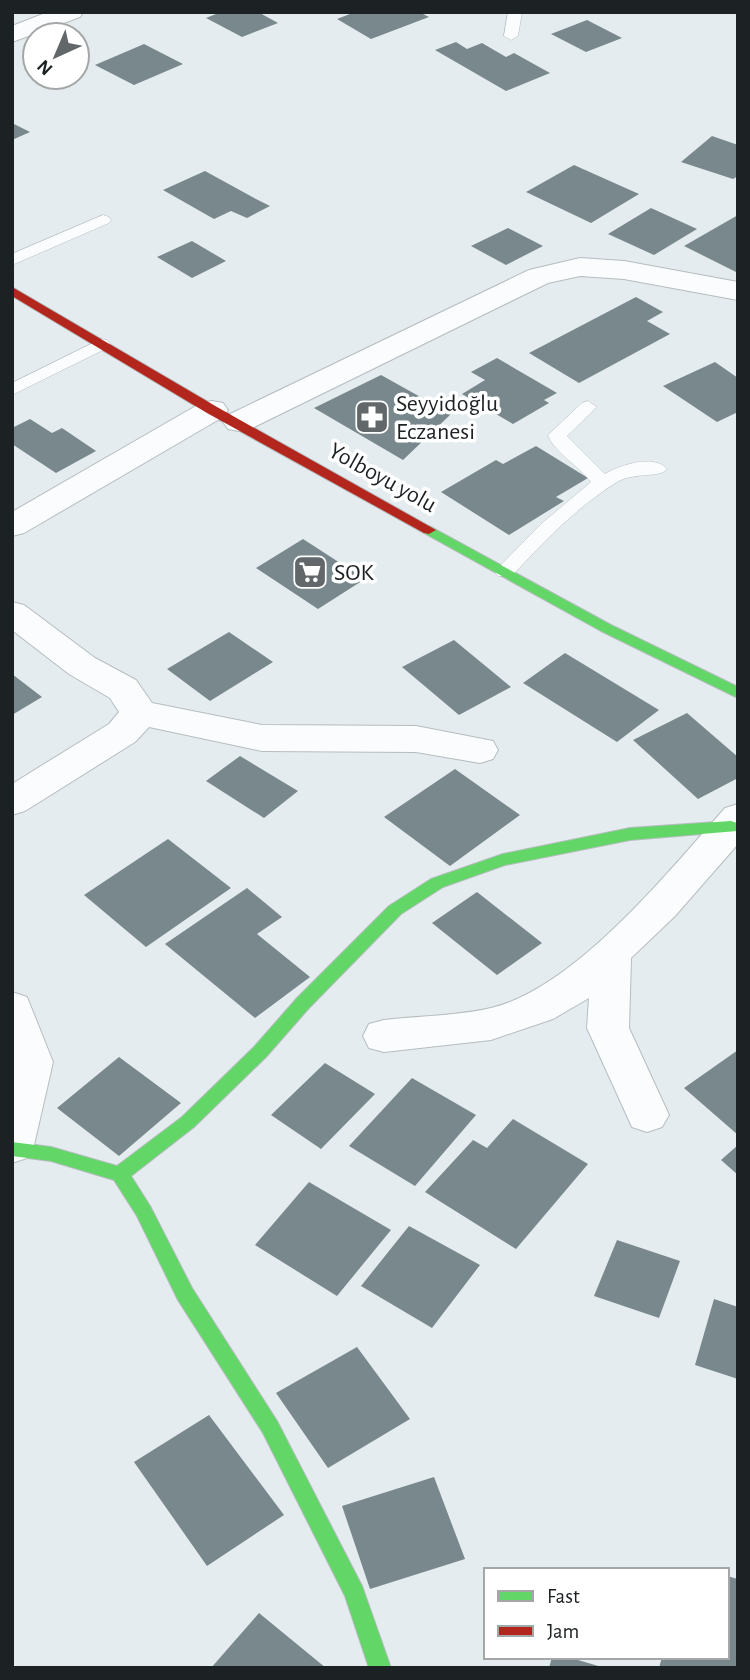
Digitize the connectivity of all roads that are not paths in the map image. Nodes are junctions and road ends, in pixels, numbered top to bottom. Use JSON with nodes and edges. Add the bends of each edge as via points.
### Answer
{"nodes":[{"id":1,"x":71,"y":12,"type":"edge"},
{"id":2,"x":515,"y":12,"type":"edge"},
{"id":3,"x":12,"y":35,"type":"edge"},
{"id":4,"x":511,"y":36,"type":"dead end"},
{"id":5,"x":103,"y":220,"type":"dead end"},
{"id":6,"x":12,"y":260,"type":"edge"},
{"id":7,"x":12,"y":291,"type":"edge"},
{"id":8,"x":738,"y":291,"type":"edge"},
{"id":9,"x":100,"y":344,"type":"junction"},
{"id":10,"x":12,"y":390,"type":"edge"},
{"id":11,"x":588,"y":407,"type":"dead end"},
{"id":12,"x":225,"y":416,"type":"junction"},
{"id":13,"x":658,"y":469,"type":"dead end"},
{"id":14,"x":603,"y":484,"type":"junction"},
{"id":15,"x":12,"y":526,"type":"edge"},
{"id":16,"x":505,"y":572,"type":"junction"},
{"id":17,"x":12,"y":612,"type":"edge"},
{"id":18,"x":738,"y":693,"type":"edge"},
{"id":19,"x":137,"y":712,"type":"junction"},
{"id":20,"x":480,"y":750,"type":"dead end"},
{"id":21,"x":12,"y":802,"type":"edge"},
{"id":22,"x":735,"y":822,"type":"edge"},
{"id":23,"x":611,"y":952,"type":"junction"},
{"id":24,"x":12,"y":1008,"type":"edge"},
{"id":25,"x":384,"y":1036,"type":"dead end"},
{"id":26,"x":647,"y":1115,"type":"dead end"},
{"id":27,"x":12,"y":1147,"type":"edge"},
{"id":28,"x":120,"y":1174,"type":"junction"},
{"id":29,"x":380,"y":1668,"type":"edge"}],
"edges":[{"from":1,"to":3,"type":"street"},
{"from":2,"to":4,"type":"lane"},
{"from":5,"to":6,"type":"lane"},
{"from":7,"to":9,"type":"street","name":"Yolboyu yolu"},
{"from":8,"to":12,"type":"street","via":[[624,270],[580,268],[539,276]]},
{"from":9,"to":10,"type":"lane"},
{"from":9,"to":12,"type":"street","name":"Yolboyu yolu"},
{"from":11,"to":14,"type":"lane","via":[[557,435]]},
{"from":12,"to":15,"type":"street"},
{"from":12,"to":16,"type":"street","name":"Yolboyu yolu"},
{"from":13,"to":14,"type":"lane","via":[[629,469]]},
{"from":14,"to":16,"type":"lane","via":[[529,545]]},
{"from":16,"to":18,"type":"street","name":"Yolboyu yolu"},
{"from":17,"to":19,"type":"street","via":[[82,666],[123,689]]},
{"from":19,"to":20,"type":"street","via":[[262,738],[416,739]]},
{"from":19,"to":21,"type":"street","via":[[122,733]]},
{"from":22,"to":23,"type":"street","via":[[661,906]]},
{"from":22,"to":28,"type":"street","via":[[630,834],[503,860],[437,883],[395,910],[188,1122]]},
{"from":23,"to":25,"type":"street","via":[[575,986],[538,1008],[491,1024]]},
{"from":23,"to":26,"type":"street","via":[[608,1028]]},
{"from":24,"to":27,"type":"street","via":[[33,1062]]},
{"from":27,"to":28,"type":"street"},
{"from":28,"to":29,"type":"street","via":[[185,1294],[270,1427],[355,1592]]}]}
